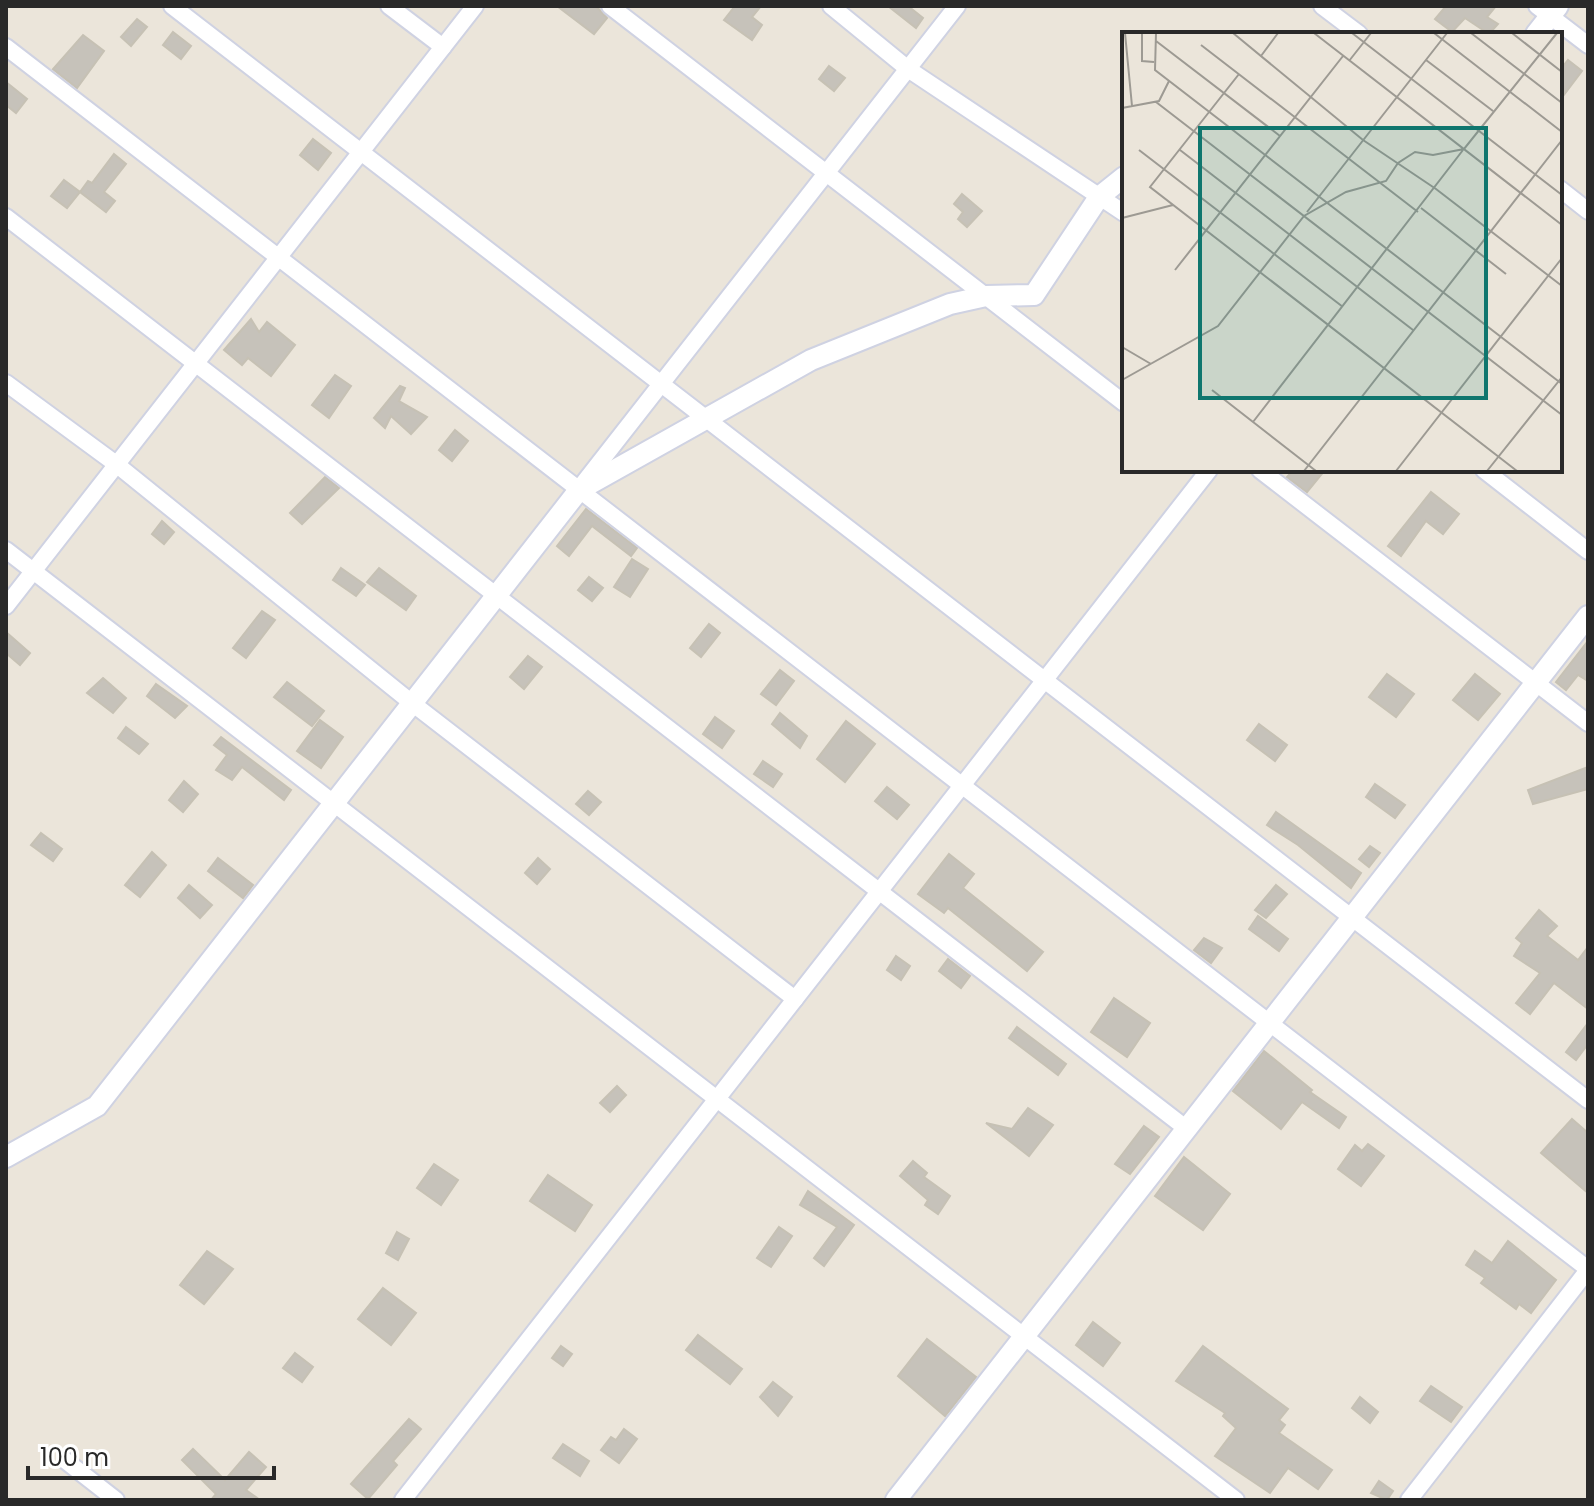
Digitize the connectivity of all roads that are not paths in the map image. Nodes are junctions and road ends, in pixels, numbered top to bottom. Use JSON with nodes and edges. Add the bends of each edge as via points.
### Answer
{"nodes":[{"id":1,"x":172,"y":6,"type":"edge"},
{"id":2,"x":389,"y":6,"type":"edge"},
{"id":3,"x":475,"y":6,"type":"edge"},
{"id":4,"x":610,"y":6,"type":"edge"},
{"id":5,"x":831,"y":6,"type":"edge"},
{"id":6,"x":957,"y":6,"type":"edge"},
{"id":7,"x":1322,"y":6,"type":"edge"},
{"id":8,"x":1549,"y":9,"type":"edge"},
{"id":9,"x":1356,"y":32,"type":"edge"},
{"id":10,"x":1537,"y":32,"type":"edge"},
{"id":11,"x":1588,"y":45,"type":"edge"},
{"id":12,"x":6,"y":47,"type":"edge"},
{"id":13,"x":443,"y":47,"type":"junction"},
{"id":14,"x":908,"y":69,"type":"junction"},
{"id":15,"x":361,"y":152,"type":"junction"},
{"id":16,"x":826,"y":173,"type":"junction"},
{"id":17,"x":1122,"y":179,"type":"edge"},
{"id":18,"x":1562,"y":191,"type":"edge"},
{"id":19,"x":1099,"y":197,"type":"junction"},
{"id":20,"x":1588,"y":211,"type":"edge"},
{"id":21,"x":1122,"y":212,"type":"edge"},
{"id":22,"x":6,"y":217,"type":"edge"},
{"id":23,"x":278,"y":258,"type":"junction"},
{"id":24,"x":986,"y":296,"type":"junction"},
{"id":25,"x":196,"y":363,"type":"junction"},
{"id":26,"x":6,"y":383,"type":"edge"},
{"id":27,"x":661,"y":384,"type":"junction"},
{"id":28,"x":1122,"y":401,"type":"edge"},
{"id":29,"x":705,"y":418,"type":"junction"},
{"id":30,"x":116,"y":464,"type":"junction"},
{"id":31,"x":1207,"y":472,"type":"edge"},
{"id":32,"x":1263,"y":472,"type":"edge"},
{"id":33,"x":1487,"y":472,"type":"edge"},
{"id":34,"x":579,"y":490,"type":"junction"},
{"id":35,"x":6,"y":550,"type":"edge"},
{"id":36,"x":1588,"y":551,"type":"edge"},
{"id":37,"x":33,"y":571,"type":"junction"},
{"id":38,"x":496,"y":595,"type":"junction"},
{"id":39,"x":6,"y":606,"type":"edge"},
{"id":40,"x":1588,"y":616,"type":"edge"},
{"id":41,"x":1045,"y":680,"type":"junction"},
{"id":42,"x":1536,"y":683,"type":"junction"},
{"id":43,"x":412,"y":703,"type":"junction"},
{"id":44,"x":1588,"y":723,"type":"edge"},
{"id":45,"x":962,"y":786,"type":"junction"},
{"id":46,"x":334,"y":803,"type":"junction"},
{"id":47,"x":880,"y":891,"type":"junction"},
{"id":48,"x":1352,"y":917,"type":"junction"},
{"id":49,"x":795,"y":999,"type":"junction"},
{"id":50,"x":1269,"y":1023,"type":"junction"},
{"id":51,"x":717,"y":1099,"type":"junction"},
{"id":52,"x":1588,"y":1100,"type":"edge"},
{"id":53,"x":1187,"y":1129,"type":"junction"},
{"id":54,"x":6,"y":1157,"type":"edge"},
{"id":55,"x":1588,"y":1270,"type":"edge"},
{"id":56,"x":1024,"y":1336,"type":"junction"},
{"id":57,"x":66,"y":1461,"type":"dead end"},
{"id":58,"x":116,"y":1500,"type":"edge"},
{"id":59,"x":403,"y":1500,"type":"edge"},
{"id":60,"x":896,"y":1500,"type":"edge"},
{"id":61,"x":1236,"y":1500,"type":"edge"},
{"id":62,"x":1409,"y":1500,"type":"edge"}],
"edges":[{"from":1,"to":15,"type":"street"},
{"from":2,"to":13,"type":"street"},
{"from":3,"to":13,"type":"street"},
{"from":4,"to":16,"type":"street"},
{"from":5,"to":14,"type":"street"},
{"from":6,"to":14,"type":"street"},
{"from":7,"to":9,"type":"street"},
{"from":8,"to":10,"type":"street"},
{"from":8,"to":11,"type":"street"},
{"from":12,"to":23,"type":"street"},
{"from":13,"to":15,"type":"street"},
{"from":14,"to":16,"type":"street"},
{"from":14,"to":19,"type":"street"},
{"from":15,"to":23,"type":"street"},
{"from":15,"to":27,"type":"street"},
{"from":16,"to":24,"type":"street"},
{"from":16,"to":27,"type":"street"},
{"from":17,"to":19,"type":"street"},
{"from":18,"to":20,"type":"street"},
{"from":19,"to":21,"type":"street"},
{"from":19,"to":24,"type":"street","via":[[1034,295]]},
{"from":22,"to":25,"type":"street"},
{"from":23,"to":25,"type":"street"},
{"from":23,"to":34,"type":"street"},
{"from":24,"to":28,"type":"street"},
{"from":24,"to":29,"type":"street","via":[[950,304],[811,360]]},
{"from":25,"to":30,"type":"street"},
{"from":25,"to":38,"type":"street"},
{"from":26,"to":30,"type":"street"},
{"from":27,"to":29,"type":"street"},
{"from":27,"to":34,"type":"street"},
{"from":29,"to":34,"type":"street"},
{"from":29,"to":41,"type":"street"},
{"from":30,"to":37,"type":"street"},
{"from":30,"to":43,"type":"street"},
{"from":31,"to":41,"type":"street"},
{"from":32,"to":42,"type":"street"},
{"from":33,"to":36,"type":"street"},
{"from":34,"to":38,"type":"street"},
{"from":34,"to":45,"type":"street"},
{"from":35,"to":37,"type":"street"},
{"from":37,"to":39,"type":"street"},
{"from":37,"to":46,"type":"street"},
{"from":38,"to":43,"type":"street"},
{"from":38,"to":47,"type":"street"},
{"from":40,"to":42,"type":"street"},
{"from":41,"to":45,"type":"street"},
{"from":41,"to":48,"type":"street"},
{"from":42,"to":44,"type":"street"},
{"from":42,"to":48,"type":"street"},
{"from":43,"to":46,"type":"street"},
{"from":43,"to":49,"type":"street"},
{"from":45,"to":47,"type":"street"},
{"from":45,"to":50,"type":"street"},
{"from":46,"to":51,"type":"street"},
{"from":46,"to":54,"type":"street","via":[[97,1106]]},
{"from":47,"to":49,"type":"street"},
{"from":47,"to":53,"type":"street"},
{"from":48,"to":50,"type":"street"},
{"from":48,"to":52,"type":"street"},
{"from":49,"to":51,"type":"street"},
{"from":50,"to":53,"type":"street"},
{"from":50,"to":55,"type":"street"},
{"from":51,"to":56,"type":"street"},
{"from":51,"to":59,"type":"street"},
{"from":53,"to":56,"type":"street"},
{"from":55,"to":62,"type":"street"},
{"from":56,"to":60,"type":"street"},
{"from":56,"to":61,"type":"street"},
{"from":57,"to":58,"type":"street"}]}
